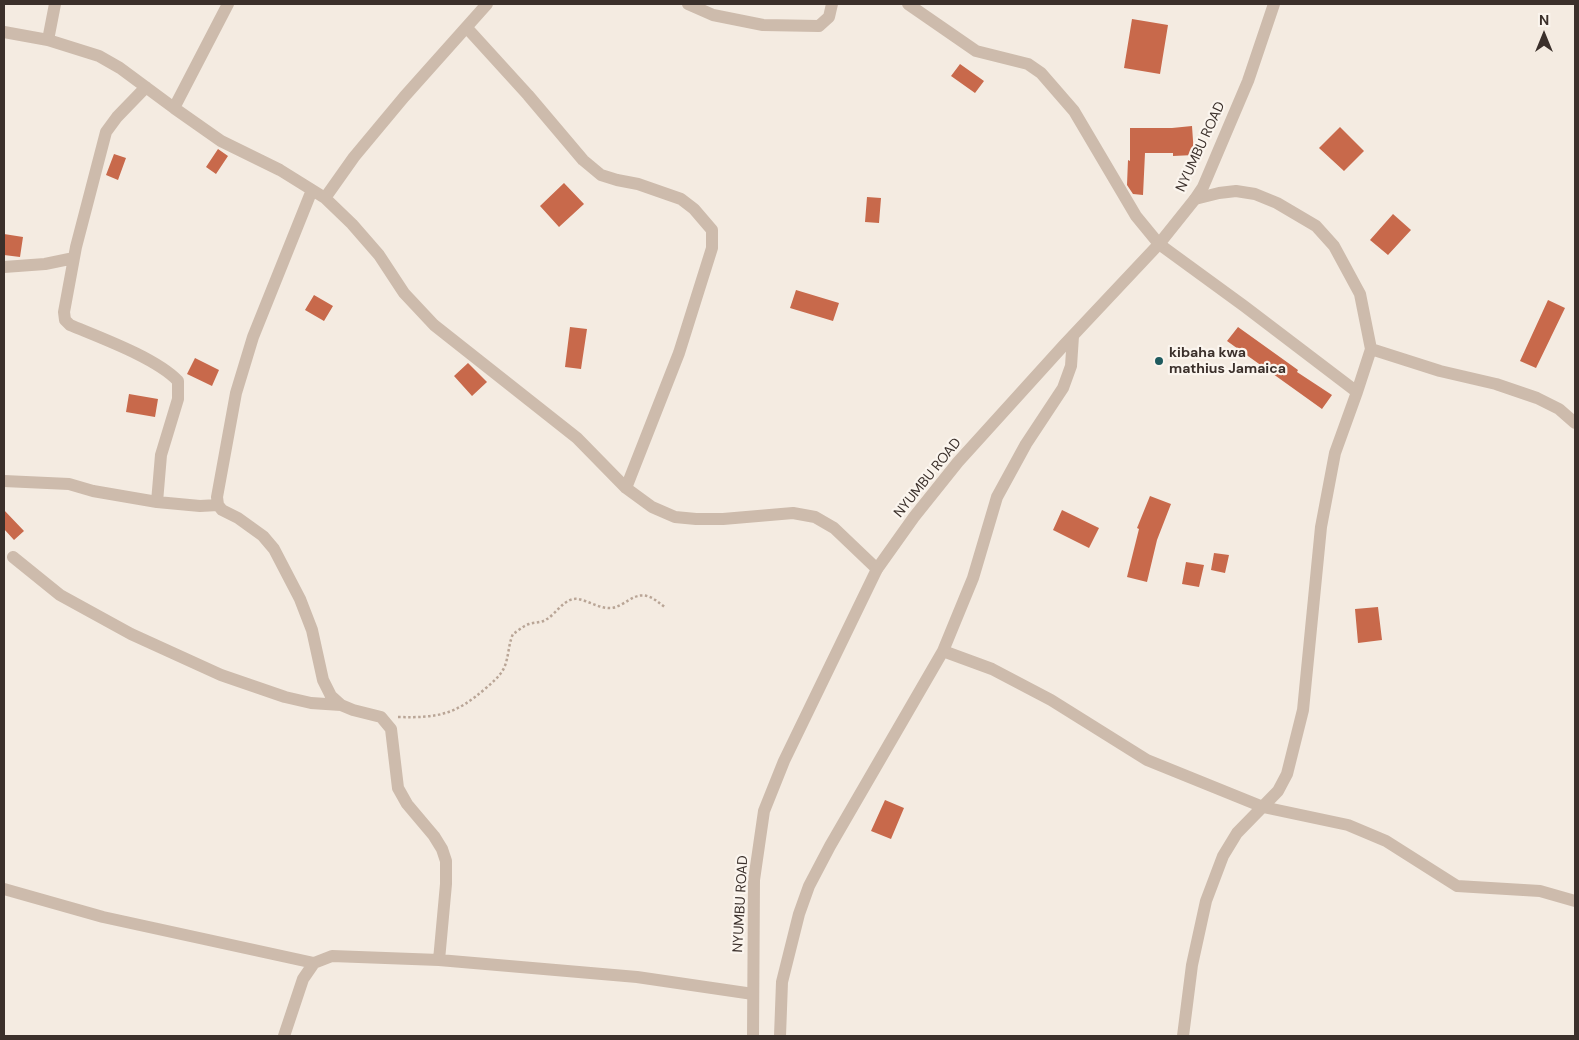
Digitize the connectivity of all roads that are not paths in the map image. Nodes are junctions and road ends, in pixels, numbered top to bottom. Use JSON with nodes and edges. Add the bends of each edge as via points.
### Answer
{"nodes":[{"id":1,"x":55,"y":4,"type":"edge"},
{"id":2,"x":228,"y":4,"type":"edge"},
{"id":3,"x":487,"y":4,"type":"edge"},
{"id":4,"x":688,"y":4,"type":"edge"},
{"id":5,"x":832,"y":4,"type":"edge"},
{"id":6,"x":908,"y":4,"type":"edge"},
{"id":7,"x":1274,"y":4,"type":"edge"},
{"id":8,"x":467,"y":28,"type":"junction"},
{"id":9,"x":4,"y":32,"type":"edge"},
{"id":10,"x":48,"y":40,"type":"junction"},
{"id":11,"x":146,"y":87,"type":"junction"},
{"id":12,"x":174,"y":108,"type":"junction"},
{"id":13,"x":312,"y":190,"type":"junction"},
{"id":14,"x":325,"y":198,"type":"junction"},
{"id":15,"x":1196,"y":199,"type":"junction"},
{"id":16,"x":1159,"y":244,"type":"junction"},
{"id":17,"x":74,"y":258,"type":"junction"},
{"id":18,"x":4,"y":266,"type":"edge"},
{"id":19,"x":1073,"y":336,"type":"junction"},
{"id":20,"x":1371,"y":349,"type":"junction"},
{"id":21,"x":1357,"y":392,"type":"junction"},
{"id":22,"x":1575,"y":423,"type":"edge"},
{"id":23,"x":4,"y":481,"type":"edge"},
{"id":24,"x":626,"y":488,"type":"junction"},
{"id":25,"x":156,"y":502,"type":"junction"},
{"id":26,"x":218,"y":505,"type":"junction"},
{"id":27,"x":14,"y":557,"type":"dead end"},
{"id":28,"x":877,"y":568,"type":"junction"},
{"id":29,"x":943,"y":651,"type":"junction"},
{"id":30,"x":340,"y":705,"type":"junction"},
{"id":31,"x":1263,"y":807,"type":"junction"},
{"id":32,"x":4,"y":890,"type":"edge"},
{"id":33,"x":1575,"y":901,"type":"edge"},
{"id":34,"x":439,"y":960,"type":"junction"},
{"id":35,"x":314,"y":964,"type":"junction"},
{"id":36,"x":753,"y":994,"type":"junction"},
{"id":37,"x":284,"y":1036,"type":"edge"},
{"id":38,"x":753,"y":1036,"type":"edge"},
{"id":39,"x":780,"y":1036,"type":"edge"},
{"id":40,"x":1184,"y":1036,"type":"edge"}],
"edges":[{"from":1,"to":10,"type":"street"},
{"from":2,"to":12,"type":"street"},
{"from":3,"to":8,"type":"street"},
{"from":4,"to":5,"type":"street","via":[[713,15],[763,24],[819,26],[829,17]]},
{"from":6,"to":16,"type":"street","via":[[976,51],[1028,64],[1041,73],[1074,111],[1136,216]]},
{"from":7,"to":15,"type":"street","name":"NYUMBU ROAD","via":[[1248,81]]},
{"from":8,"to":14,"type":"street","via":[[404,97]]},
{"from":8,"to":24,"type":"street","via":[[583,160],[601,175],[680,199],[694,209],[712,230],[712,248],[679,353]]},
{"from":9,"to":10,"type":"street"},
{"from":10,"to":11,"type":"street","via":[[99,56]]},
{"from":11,"to":12,"type":"street"},
{"from":11,"to":17,"type":"street","via":[[106,132]]},
{"from":12,"to":13,"type":"street","via":[[221,141]]},
{"from":13,"to":14,"type":"street"},
{"from":13,"to":26,"type":"street","via":[[253,337],[236,393]]},
{"from":14,"to":24,"type":"street","via":[[379,255],[404,293],[434,325],[577,438]]},
{"from":15,"to":16,"type":"street","name":"NYUMBU ROAD"},
{"from":15,"to":20,"type":"street","via":[[1219,192],[1254,194],[1277,203],[1316,226],[1334,246],[1360,294]]},
{"from":16,"to":19,"type":"street","name":"NYUMBU ROAD"},
{"from":16,"to":21,"type":"street"},
{"from":17,"to":18,"type":"street","via":[[45,264]]},
{"from":17,"to":25,"type":"street","via":[[65,320],[133,353],[178,381],[178,399],[161,455]]},
{"from":19,"to":28,"type":"street","name":"NYUMBU ROAD","via":[[958,462]]},
{"from":19,"to":29,"type":"street","via":[[1071,366],[1063,388],[1026,444],[997,497],[973,578]]},
{"from":20,"to":21,"type":"street"},
{"from":20,"to":22,"type":"street","via":[[1537,398],[1559,409]]},
{"from":21,"to":31,"type":"street","via":[[1335,453],[1321,527],[1303,710],[1287,774],[1278,791]]},
{"from":23,"to":25,"type":"street","via":[[69,484]]},
{"from":24,"to":28,"type":"street","via":[[652,507],[675,517],[723,520],[793,512],[815,517],[834,528]]},
{"from":25,"to":26,"type":"street"},
{"from":26,"to":30,"type":"street","via":[[263,536],[274,549],[312,630],[323,680]]},
{"from":27,"to":30,"type":"street","via":[[60,595],[131,634],[221,675],[285,697]]},
{"from":28,"to":36,"type":"street","name":"NYUMBU ROAD","via":[[784,761],[764,810],[754,880]]},
{"from":29,"to":31,"type":"street","via":[[992,669],[1051,700],[1147,760]]},
{"from":29,"to":39,"type":"street","via":[[808,886],[782,982]]},
{"from":30,"to":34,"type":"street","via":[[381,717],[390,729],[398,788],[442,849],[446,861],[446,884]]},
{"from":31,"to":33,"type":"street","via":[[1348,825],[1386,841],[1457,886],[1540,891]]},
{"from":31,"to":40,"type":"street","via":[[1237,832],[1206,902],[1192,965]]},
{"from":32,"to":35,"type":"street","via":[[103,917]]},
{"from":34,"to":35,"type":"street","via":[[332,956]]},
{"from":34,"to":36,"type":"street","via":[[637,977]]},
{"from":35,"to":37,"type":"street","via":[[303,979]]},
{"from":36,"to":38,"type":"street","name":"NYUMBU ROAD"}]}
